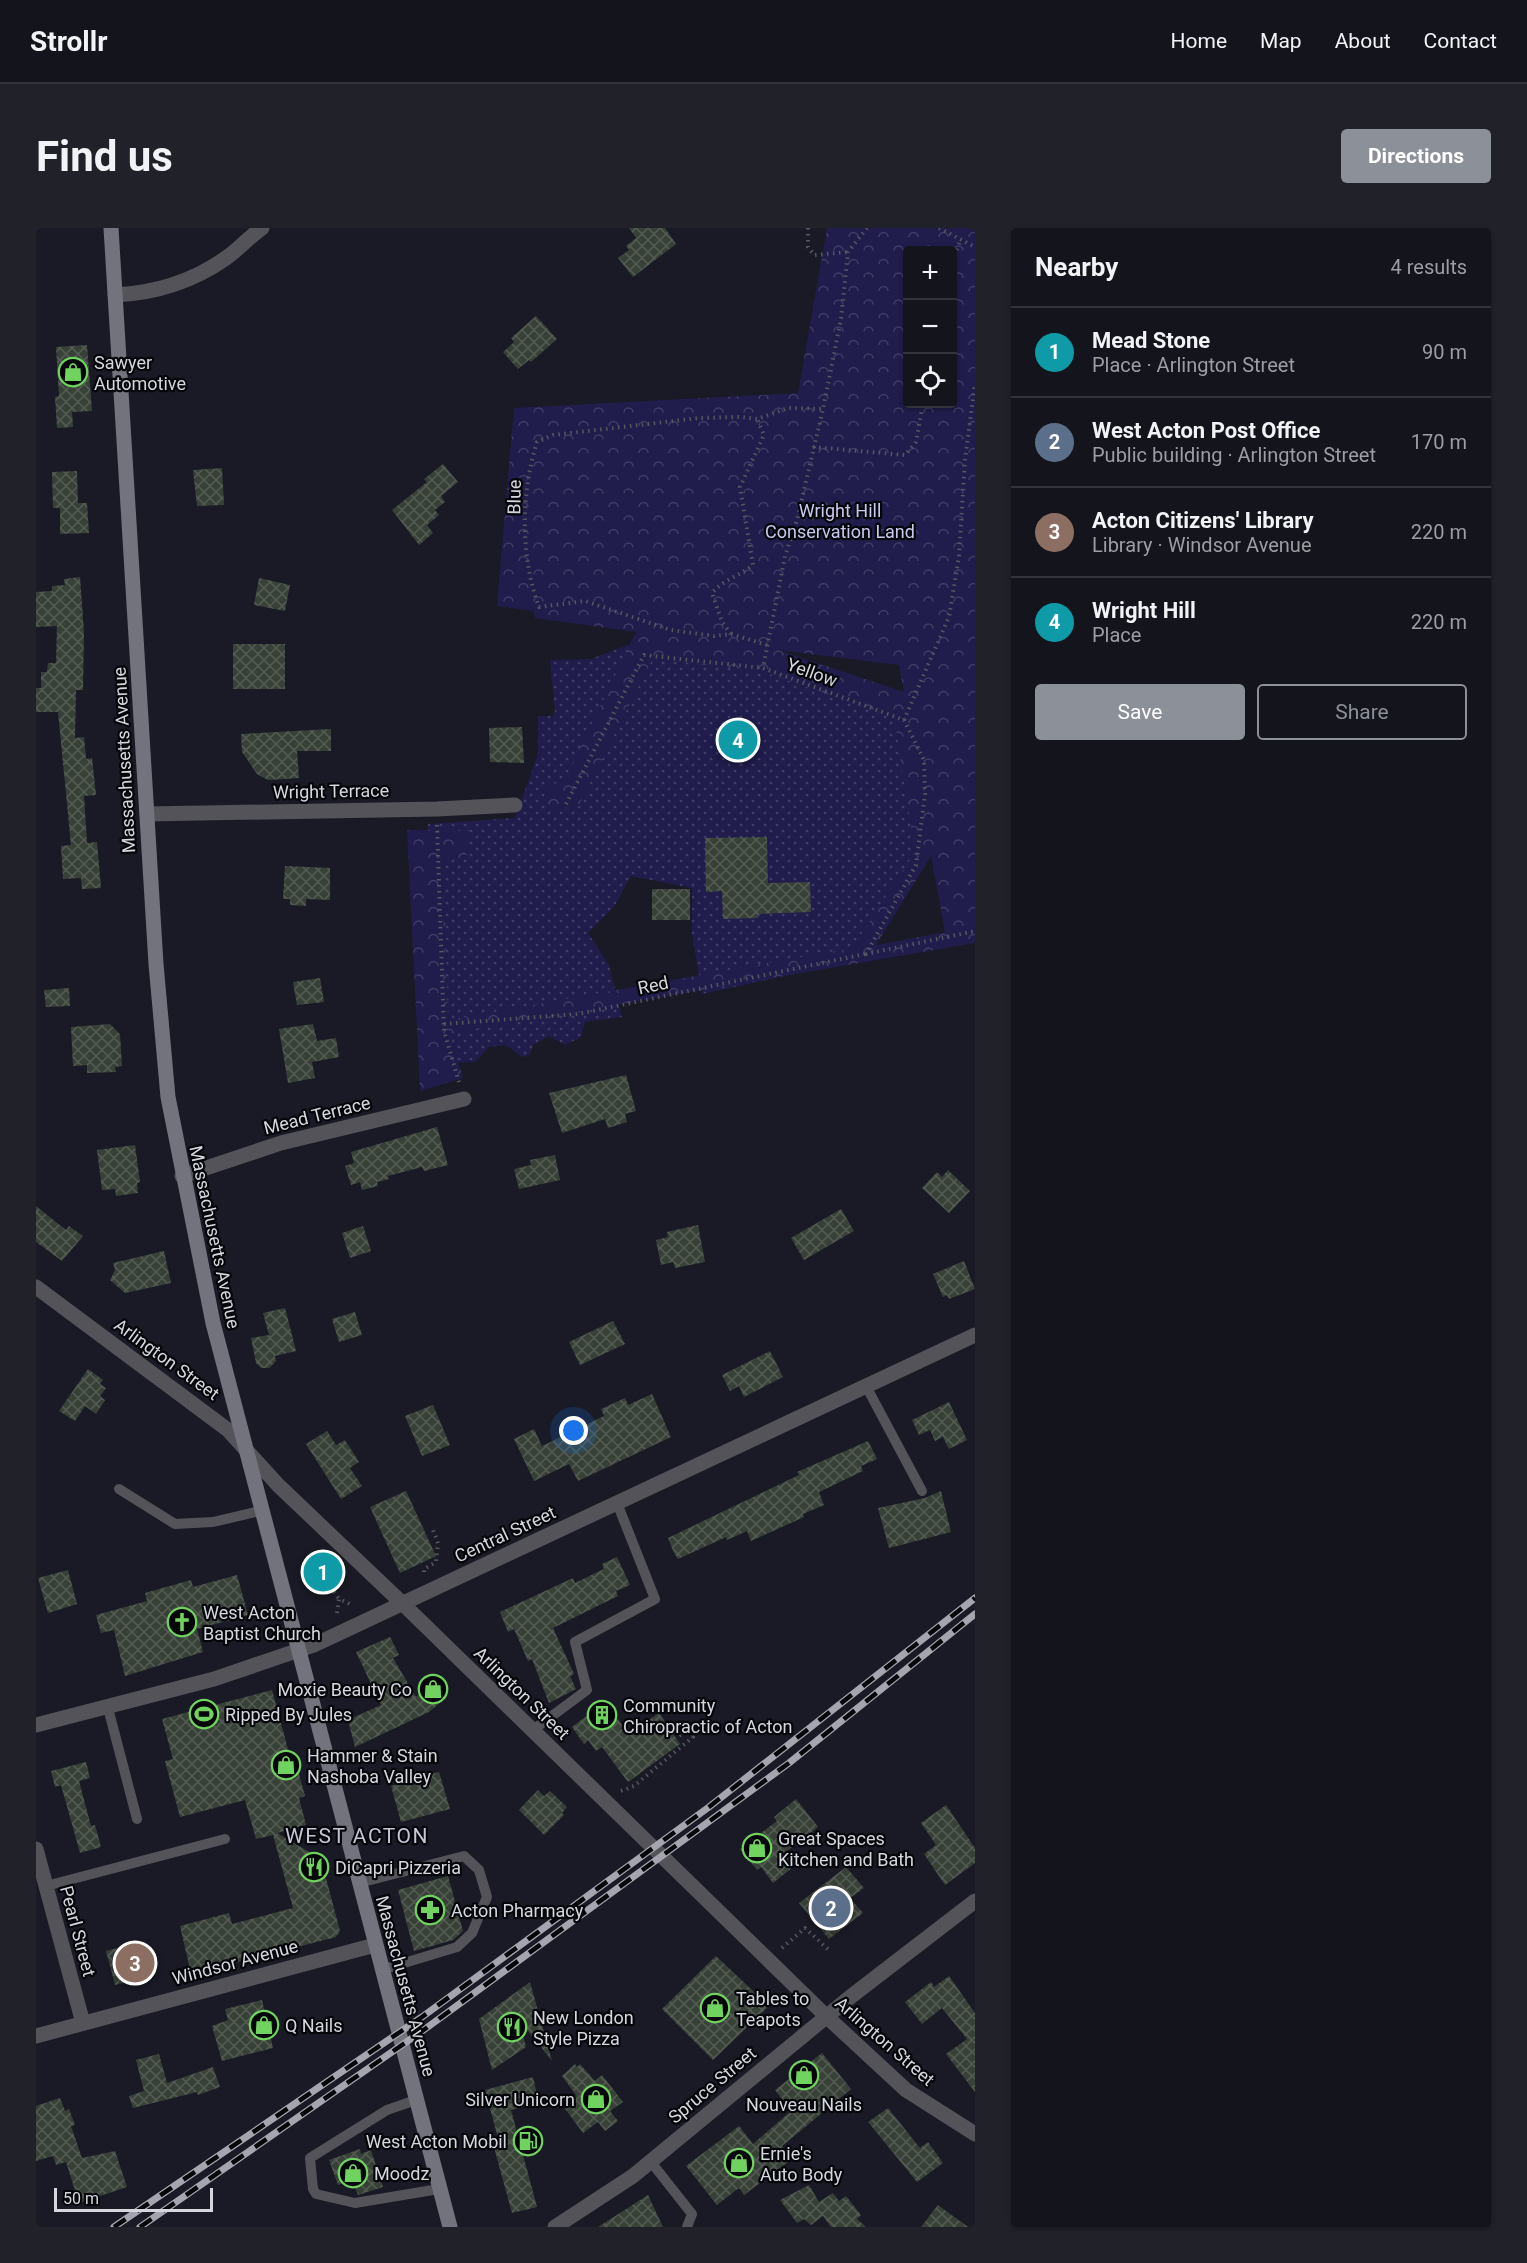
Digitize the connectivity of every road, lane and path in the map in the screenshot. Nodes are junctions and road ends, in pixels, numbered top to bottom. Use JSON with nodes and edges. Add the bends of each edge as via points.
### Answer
{"nodes":[{"id":1,"x":111,"y":228,"type":"edge"},
{"id":2,"x":262,"y":228,"type":"edge"},
{"id":3,"x":808,"y":228,"type":"edge"},
{"id":4,"x":867,"y":228,"type":"edge"},
{"id":5,"x":939,"y":228,"type":"edge"},
{"id":6,"x":961,"y":239,"type":"junction"},
{"id":7,"x":975,"y":247,"type":"edge"},
{"id":8,"x":957,"y":249,"type":"edge"},
{"id":9,"x":848,"y":252,"type":"junction"},
{"id":10,"x":115,"y":295,"type":"junction"},
{"id":11,"x":975,"y":383,"type":"edge"},
{"id":12,"x":922,"y":408,"type":"edge"},
{"id":13,"x":823,"y":409,"type":"junction"},
{"id":14,"x":757,"y":419,"type":"junction"},
{"id":15,"x":813,"y":447,"type":"junction"},
{"id":16,"x":731,"y":633,"type":"junction"},
{"id":17,"x":767,"y":645,"type":"junction"},
{"id":18,"x":763,"y":668,"type":"junction"},
{"id":19,"x":904,"y":720,"type":"junction"},
{"id":20,"x":566,"y":804,"type":"dead end"},
{"id":21,"x":515,"y":805,"type":"dead end"},
{"id":22,"x":437,"y":809,"type":"junction"},
{"id":23,"x":147,"y":814,"type":"junction"},
{"id":24,"x":975,"y":930,"type":"edge"},
{"id":25,"x":866,"y":954,"type":"junction"},
{"id":26,"x":444,"y":1024,"type":"junction"},
{"id":27,"x":464,"y":1099,"type":"joint"},
{"id":28,"x":182,"y":1176,"type":"junction"},
{"id":29,"x":36,"y":1287,"type":"edge"},
{"id":30,"x":975,"y":1335,"type":"edge"},
{"id":31,"x":866,"y":1386,"type":"junction"},
{"id":32,"x":244,"y":1446,"type":"junction"},
{"id":33,"x":119,"y":1489,"type":"dead end"},
{"id":34,"x":922,"y":1491,"type":"dead end"},
{"id":35,"x":617,"y":1503,"type":"junction"},
{"id":36,"x":260,"y":1512,"type":"junction"},
{"id":37,"x":433,"y":1530,"type":"dead end"},
{"id":38,"x":424,"y":1572,"type":"dead end"},
{"id":39,"x":330,"y":1586,"type":"dead end"},
{"id":40,"x":339,"y":1599,"type":"junction"},
{"id":41,"x":403,"y":1604,"type":"junction"},
{"id":42,"x":352,"y":1605,"type":"dead end"},
{"id":43,"x":338,"y":1613,"type":"dead end"},
{"id":44,"x":297,"y":1652,"type":"junction"},
{"id":45,"x":108,"y":1708,"type":"junction"},
{"id":46,"x":36,"y":1725,"type":"edge"},
{"id":47,"x":533,"y":1730,"type":"junction"},
{"id":48,"x":676,"y":1737,"type":"dead end"},
{"id":49,"x":621,"y":1791,"type":"dead end"},
{"id":50,"x":137,"y":1818,"type":"dead end"},
{"id":51,"x":225,"y":1839,"type":"dead end"},
{"id":52,"x":36,"y":1849,"type":"edge"},
{"id":53,"x":358,"y":1883,"type":"junction"},
{"id":54,"x":46,"y":1886,"type":"junction"},
{"id":55,"x":975,"y":1901,"type":"edge"},
{"id":56,"x":375,"y":1944,"type":"junction"},
{"id":57,"x":782,"y":1948,"type":"dead end"},
{"id":58,"x":831,"y":1952,"type":"dead end"},
{"id":59,"x":381,"y":1970,"type":"junction"},
{"id":60,"x":826,"y":2016,"type":"junction"},
{"id":61,"x":83,"y":2023,"type":"junction"},
{"id":62,"x":36,"y":2036,"type":"edge"},
{"id":63,"x":416,"y":2100,"type":"junction"},
{"id":64,"x":975,"y":2134,"type":"edge"},
{"id":65,"x":651,"y":2162,"type":"junction"},
{"id":66,"x":440,"y":2189,"type":"junction"},
{"id":67,"x":450,"y":2227,"type":"edge"},
{"id":68,"x":555,"y":2227,"type":"edge"},
{"id":69,"x":687,"y":2227,"type":"edge"}],
"edges":[{"from":1,"to":10,"type":"main road","name":"Massachusetts Avenue"},
{"from":2,"to":10,"type":"street","via":[[227,258],[187,281],[148,293]]},
{"from":3,"to":9,"type":"path","via":[[808,247],[814,255]]},
{"from":4,"to":9,"type":"path"},
{"from":5,"to":6,"type":"path"},
{"from":6,"to":7,"type":"path"},
{"from":6,"to":8,"type":"path"},
{"from":9,"to":13,"type":"path","name":"Yellow","via":[[841,319]]},
{"from":10,"to":23,"type":"main road","name":"Massachusetts Avenue"},
{"from":11,"to":19,"type":"path","via":[[959,556],[949,617]]},
{"from":12,"to":15,"type":"path","via":[[916,441],[905,454]]},
{"from":13,"to":14,"type":"path","name":"Blue","via":[[788,408]]},
{"from":13,"to":15,"type":"path","name":"Yellow"},
{"from":14,"to":16,"type":"path","via":[[764,435],[740,487],[753,565],[734,579],[721,582],[712,593],[722,622]]},
{"from":14,"to":16,"type":"path","name":"Blue","via":[[699,418],[553,435],[537,442],[528,472],[526,546],[530,584],[539,607],[585,601],[671,630],[714,636]]},
{"from":15,"to":17,"type":"path","name":"Yellow"},
{"from":16,"to":17,"type":"path","name":"Blue"},
{"from":17,"to":18,"type":"path","name":"Yellow"},
{"from":18,"to":19,"type":"path","name":"Yellow"},
{"from":18,"to":20,"type":"path","via":[[644,656]]},
{"from":19,"to":25,"type":"path","via":[[924,760],[925,794],[916,865]]},
{"from":21,"to":22,"type":"street","name":"Wright Terrace"},
{"from":22,"to":23,"type":"street","name":"Wright Terrace"},
{"from":22,"to":26,"type":"path"},
{"from":23,"to":28,"type":"main road","name":"Massachusetts Avenue","via":[[163,1052]]},
{"from":24,"to":25,"type":"path"},
{"from":25,"to":26,"type":"path","name":"Red","via":[[578,1014]]},
{"from":26,"to":27,"type":"path"},
{"from":27,"to":28,"type":"street","name":"Mead Terrace","via":[[281,1143]]},
{"from":28,"to":32,"type":"main road","name":"Massachusetts Avenue"},
{"from":29,"to":32,"type":"street","name":"Arlington Street","via":[[212,1416]]},
{"from":30,"to":31,"type":"street","name":"Central Street"},
{"from":31,"to":34,"type":"lane"},
{"from":31,"to":35,"type":"street","name":"Central Street"},
{"from":32,"to":36,"type":"main road","name":"Massachusetts Avenue"},
{"from":32,"to":41,"type":"street","name":"Arlington Street","via":[[278,1485]]},
{"from":33,"to":36,"type":"lane","via":[[175,1524],[213,1522]]},
{"from":35,"to":41,"type":"street","name":"Central Street"},
{"from":35,"to":47,"type":"lane","via":[[655,1599],[575,1642],[587,1690]]},
{"from":36,"to":44,"type":"main road","name":"Massachusetts Avenue"},
{"from":37,"to":38,"type":"path","via":[[438,1543],[436,1562]]},
{"from":39,"to":40,"type":"path"},
{"from":40,"to":42,"type":"path"},
{"from":40,"to":43,"type":"path"},
{"from":41,"to":44,"type":"street","name":"Central Street"},
{"from":41,"to":47,"type":"street","name":"Arlington Street"},
{"from":44,"to":45,"type":"street","name":"Central Street"},
{"from":44,"to":53,"type":"main road","name":"Massachusetts Avenue"},
{"from":45,"to":46,"type":"street","name":"Central Street"},
{"from":45,"to":50,"type":"lane"},
{"from":47,"to":60,"type":"street","name":"Arlington Street"},
{"from":48,"to":49,"type":"path","via":[[687,1730],[693,1737],[634,1786]]},
{"from":51,"to":54,"type":"lane"},
{"from":52,"to":54,"type":"street","name":"Pearl Street"},
{"from":53,"to":56,"type":"main road","name":"Massachusetts Avenue"},
{"from":53,"to":59,"type":"lane","via":[[464,1856],[479,1870],[487,1897],[472,1934],[458,1947]]},
{"from":54,"to":61,"type":"street","name":"Pearl Street"},
{"from":55,"to":60,"type":"street","name":"Spruce Street"},
{"from":56,"to":59,"type":"main road","name":"Massachusetts Avenue"},
{"from":56,"to":61,"type":"street","name":"Windsor Avenue"},
{"from":57,"to":58,"type":"path","via":[[805,1928]]},
{"from":59,"to":63,"type":"main road","name":"Massachusetts Avenue"},
{"from":60,"to":64,"type":"street","name":"Arlington Street","via":[[906,2090]]},
{"from":60,"to":65,"type":"street","name":"Spruce Street"},
{"from":61,"to":62,"type":"street","name":"Windsor Avenue"},
{"from":63,"to":66,"type":"main road","name":"Massachusetts Avenue"},
{"from":63,"to":66,"type":"lane","via":[[387,2110],[310,2158],[313,2190],[355,2203]]},
{"from":65,"to":68,"type":"street","name":"Spruce Street"},
{"from":65,"to":69,"type":"lane","via":[[692,2214]]},
{"from":66,"to":67,"type":"main road","name":"Massachusetts Avenue"}]}
